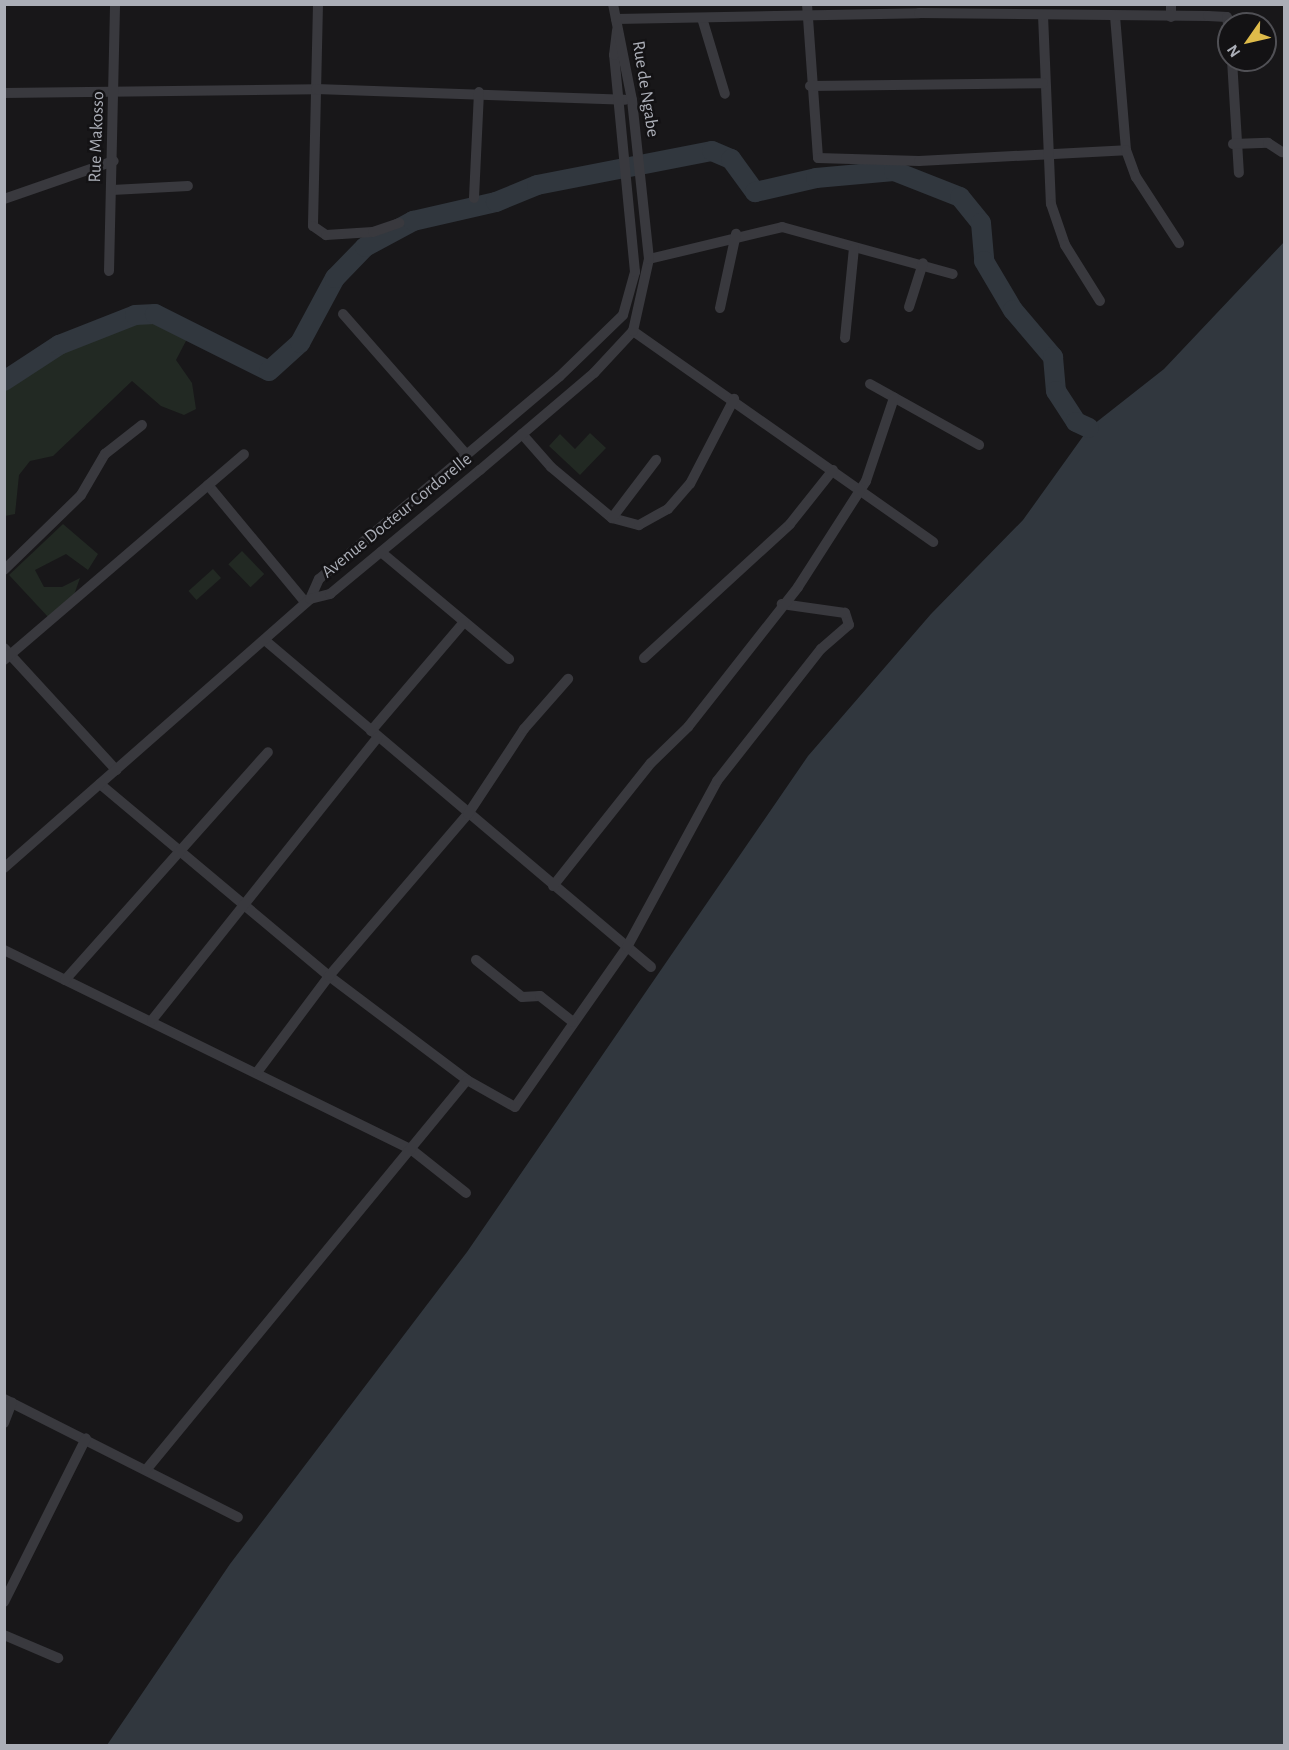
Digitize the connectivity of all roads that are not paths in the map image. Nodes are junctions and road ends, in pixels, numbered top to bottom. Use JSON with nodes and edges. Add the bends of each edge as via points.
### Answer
{"nodes":[{"id":1,"x":114,"y":4,"type":"edge"},
{"id":2,"x":318,"y":4,"type":"edge"},
{"id":3,"x":613,"y":4,"type":"edge"},
{"id":4,"x":807,"y":4,"type":"edge"},
{"id":5,"x":1171,"y":4,"type":"edge"},
{"id":6,"x":1061,"y":9,"type":"edge"},
{"id":7,"x":1098,"y":10,"type":"edge"},
{"id":8,"x":1043,"y":15,"type":"junction"},
{"id":9,"x":1114,"y":16,"type":"junction"},
{"id":10,"x":1171,"y":17,"type":"junction"},
{"id":11,"x":1217,"y":17,"type":"edge"},
{"id":12,"x":702,"y":18,"type":"junction"},
{"id":13,"x":806,"y":18,"type":"junction"},
{"id":14,"x":616,"y":24,"type":"junction"},
{"id":15,"x":1232,"y":72,"type":"edge"},
{"id":16,"x":1043,"y":83,"type":"junction"},
{"id":17,"x":810,"y":86,"type":"junction"},
{"id":18,"x":316,"y":89,"type":"junction"},
{"id":19,"x":116,"y":91,"type":"junction"},
{"id":20,"x":479,"y":92,"type":"junction"},
{"id":21,"x":4,"y":93,"type":"edge"},
{"id":22,"x":725,"y":94,"type":"dead end"},
{"id":23,"x":619,"y":100,"type":"junction"},
{"id":24,"x":632,"y":100,"type":"junction"},
{"id":25,"x":1233,"y":144,"type":"junction"},
{"id":26,"x":1126,"y":150,"type":"junction"},
{"id":27,"x":1282,"y":153,"type":"dead end"},
{"id":28,"x":1048,"y":157,"type":"junction"},
{"id":29,"x":114,"y":161,"type":"junction"},
{"id":30,"x":1239,"y":173,"type":"dead end"},
{"id":31,"x":188,"y":186,"type":"dead end"},
{"id":32,"x":112,"y":190,"type":"junction"},
{"id":33,"x":474,"y":198,"type":"dead end"},
{"id":34,"x":4,"y":199,"type":"edge"},
{"id":35,"x":399,"y":223,"type":"dead end"},
{"id":36,"x":735,"y":234,"type":"junction"},
{"id":37,"x":1179,"y":243,"type":"dead end"},
{"id":38,"x":854,"y":248,"type":"junction"},
{"id":39,"x":649,"y":259,"type":"junction"},
{"id":40,"x":923,"y":263,"type":"junction"},
{"id":41,"x":109,"y":271,"type":"dead end"},
{"id":42,"x":953,"y":274,"type":"dead end"},
{"id":43,"x":1100,"y":301,"type":"dead end"},
{"id":44,"x":909,"y":307,"type":"dead end"},
{"id":45,"x":720,"y":308,"type":"dead end"},
{"id":46,"x":343,"y":314,"type":"dead end"},
{"id":47,"x":633,"y":331,"type":"junction"},
{"id":48,"x":845,"y":338,"type":"dead end"},
{"id":49,"x":870,"y":384,"type":"dead end"},
{"id":50,"x":894,"y":398,"type":"junction"},
{"id":51,"x":734,"y":399,"type":"junction"},
{"id":52,"x":142,"y":425,"type":"dead end"},
{"id":53,"x":522,"y":434,"type":"junction"},
{"id":54,"x":979,"y":445,"type":"dead end"},
{"id":55,"x":244,"y":454,"type":"dead end"},
{"id":56,"x":467,"y":455,"type":"junction"},
{"id":57,"x":656,"y":460,"type":"dead end"},
{"id":58,"x":833,"y":470,"type":"junction"},
{"id":59,"x":208,"y":484,"type":"junction"},
{"id":60,"x":860,"y":489,"type":"junction"},
{"id":61,"x":612,"y":518,"type":"junction"},
{"id":62,"x":933,"y":542,"type":"dead end"},
{"id":63,"x":381,"y":552,"type":"junction"},
{"id":64,"x":4,"y":570,"type":"edge"},
{"id":65,"x":308,"y":601,"type":"junction"},
{"id":66,"x":782,"y":604,"type":"junction"},
{"id":67,"x":464,"y":622,"type":"junction"},
{"id":68,"x":267,"y":642,"type":"junction"},
{"id":69,"x":6,"y":654,"type":"edge"},
{"id":70,"x":644,"y":658,"type":"dead end"},
{"id":71,"x":509,"y":659,"type":"dead end"},
{"id":72,"x":568,"y":679,"type":"dead end"},
{"id":73,"x":374,"y":734,"type":"junction"},
{"id":74,"x":268,"y":752,"type":"dead end"},
{"id":75,"x":116,"y":770,"type":"junction"},
{"id":76,"x":100,"y":784,"type":"junction"},
{"id":77,"x":468,"y":814,"type":"junction"},
{"id":78,"x":178,"y":854,"type":"junction"},
{"id":79,"x":4,"y":868,"type":"edge"},
{"id":80,"x":553,"y":886,"type":"junction"},
{"id":81,"x":242,"y":908,"type":"junction"},
{"id":82,"x":627,"y":947,"type":"junction"},
{"id":83,"x":4,"y":950,"type":"edge"},
{"id":84,"x":476,"y":960,"type":"dead end"},
{"id":85,"x":651,"y":967,"type":"dead end"},
{"id":86,"x":329,"y":976,"type":"junction"},
{"id":87,"x":65,"y":980,"type":"junction"},
{"id":88,"x":152,"y":1020,"type":"junction"},
{"id":89,"x":573,"y":1022,"type":"junction"},
{"id":90,"x":258,"y":1071,"type":"junction"},
{"id":91,"x":467,"y":1080,"type":"junction"},
{"id":92,"x":412,"y":1150,"type":"junction"},
{"id":93,"x":466,"y":1193,"type":"dead end"},
{"id":94,"x":8,"y":1400,"type":"edge"},
{"id":95,"x":4,"y":1423,"type":"edge"},
{"id":96,"x":86,"y":1438,"type":"junction"},
{"id":97,"x":146,"y":1470,"type":"junction"},
{"id":98,"x":238,"y":1516,"type":"dead end"},
{"id":99,"x":4,"y":1602,"type":"edge"},
{"id":100,"x":4,"y":1635,"type":"edge"},
{"id":101,"x":58,"y":1658,"type":"dead end"}],
"edges":[{"from":1,"to":19,"type":"street","name":"Rue Makosso"},
{"from":2,"to":18,"type":"street"},
{"from":3,"to":14,"type":"street","name":"Rue de Ngabe"},
{"from":4,"to":13,"type":"street"},
{"from":5,"to":10,"type":"street"},
{"from":6,"to":7,"type":"street"},
{"from":6,"to":8,"type":"street"},
{"from":7,"to":9,"type":"street"},
{"from":8,"to":13,"type":"street"},
{"from":8,"to":16,"type":"street"},
{"from":9,"to":10,"type":"street"},
{"from":9,"to":26,"type":"street"},
{"from":10,"to":11,"type":"street"},
{"from":12,"to":13,"type":"street"},
{"from":12,"to":14,"type":"street"},
{"from":12,"to":22,"type":"street"},
{"from":13,"to":17,"type":"street"},
{"from":14,"to":23,"type":"street"},
{"from":14,"to":24,"type":"street","name":"Rue de Ngabe"},
{"from":15,"to":25,"type":"street"},
{"from":16,"to":17,"type":"street"},
{"from":16,"to":28,"type":"street"},
{"from":17,"to":28,"type":"street","via":[[813,145],[823,160]]},
{"from":18,"to":19,"type":"street"},
{"from":18,"to":20,"type":"street"},
{"from":18,"to":35,"type":"street","via":[[313,225],[326,235],[373,232]]},
{"from":19,"to":21,"type":"street"},
{"from":19,"to":29,"type":"street","name":"Rue Makosso"},
{"from":20,"to":23,"type":"street"},
{"from":20,"to":33,"type":"street"},
{"from":23,"to":24,"type":"street"},
{"from":23,"to":56,"type":"street","via":[[635,272],[623,315]]},
{"from":24,"to":39,"type":"street","name":"Rue de Ngabe"},
{"from":25,"to":27,"type":"street","via":[[1268,143]]},
{"from":25,"to":30,"type":"street"},
{"from":26,"to":28,"type":"street"},
{"from":26,"to":37,"type":"street","via":[[1136,177]]},
{"from":28,"to":43,"type":"street","via":[[1056,223]]},
{"from":29,"to":32,"type":"street","name":"Rue Makosso"},
{"from":29,"to":34,"type":"street"},
{"from":31,"to":32,"type":"street"},
{"from":32,"to":41,"type":"street","name":"Rue Makosso"},
{"from":36,"to":38,"type":"street","via":[[782,227]]},
{"from":36,"to":39,"type":"street"},
{"from":36,"to":45,"type":"street"},
{"from":38,"to":40,"type":"street"},
{"from":38,"to":48,"type":"street"},
{"from":39,"to":47,"type":"street"},
{"from":40,"to":42,"type":"street"},
{"from":40,"to":44,"type":"street"},
{"from":46,"to":56,"type":"street"},
{"from":47,"to":51,"type":"street"},
{"from":47,"to":53,"type":"street","name":"Avenue Docteur Cordorelle"},
{"from":49,"to":50,"type":"street"},
{"from":50,"to":54,"type":"street"},
{"from":50,"to":60,"type":"street"},
{"from":51,"to":58,"type":"street"},
{"from":51,"to":61,"type":"street","via":[[690,484],[674,503],[639,525]]},
{"from":52,"to":64,"type":"street","via":[[105,454],[81,495]]},
{"from":53,"to":61,"type":"street","via":[[551,467]]},
{"from":53,"to":63,"type":"street","name":"Avenue Docteur Cordorelle"},
{"from":55,"to":59,"type":"street"},
{"from":56,"to":65,"type":"street","via":[[319,579]]},
{"from":57,"to":61,"type":"street"},
{"from":58,"to":60,"type":"street"},
{"from":58,"to":70,"type":"street","via":[[790,524]]},
{"from":59,"to":65,"type":"street"},
{"from":59,"to":69,"type":"street"},
{"from":60,"to":62,"type":"street"},
{"from":60,"to":66,"type":"street"},
{"from":63,"to":65,"type":"street","name":"Avenue Docteur Cordorelle","via":[[330,594]]},
{"from":63,"to":67,"type":"street"},
{"from":65,"to":68,"type":"street","name":"Avenue Docteur Cordorelle"},
{"from":66,"to":80,"type":"street","via":[[695,718],[651,763]]},
{"from":66,"to":82,"type":"street","via":[[845,613],[849,624],[821,649],[717,781]]},
{"from":67,"to":71,"type":"street"},
{"from":67,"to":73,"type":"street"},
{"from":68,"to":73,"type":"street"},
{"from":68,"to":75,"type":"street","name":"Avenue Docteur Cordorelle"},
{"from":69,"to":75,"type":"street"},
{"from":72,"to":77,"type":"street","via":[[524,729]]},
{"from":73,"to":77,"type":"street"},
{"from":73,"to":81,"type":"street"},
{"from":74,"to":78,"type":"street"},
{"from":75,"to":76,"type":"street","name":"Avenue Docteur Cordorelle"},
{"from":76,"to":78,"type":"street"},
{"from":76,"to":79,"type":"street","name":"Avenue Docteur Cordorelle"},
{"from":77,"to":80,"type":"street"},
{"from":77,"to":86,"type":"street"},
{"from":78,"to":81,"type":"street"},
{"from":78,"to":87,"type":"street"},
{"from":80,"to":82,"type":"street"},
{"from":81,"to":86,"type":"street"},
{"from":81,"to":88,"type":"street"},
{"from":82,"to":85,"type":"street"},
{"from":82,"to":89,"type":"street"},
{"from":83,"to":87,"type":"street"},
{"from":84,"to":89,"type":"street","via":[[522,997],[540,996]]},
{"from":86,"to":90,"type":"street"},
{"from":86,"to":91,"type":"street"},
{"from":87,"to":88,"type":"street"},
{"from":88,"to":90,"type":"street"},
{"from":89,"to":91,"type":"street","via":[[515,1107]]},
{"from":90,"to":92,"type":"street"},
{"from":91,"to":92,"type":"street"},
{"from":92,"to":93,"type":"street"},
{"from":92,"to":97,"type":"street"},
{"from":94,"to":95,"type":"street"},
{"from":94,"to":96,"type":"street"},
{"from":96,"to":97,"type":"street"},
{"from":96,"to":99,"type":"street"},
{"from":97,"to":98,"type":"street"},
{"from":100,"to":101,"type":"street"}]}
